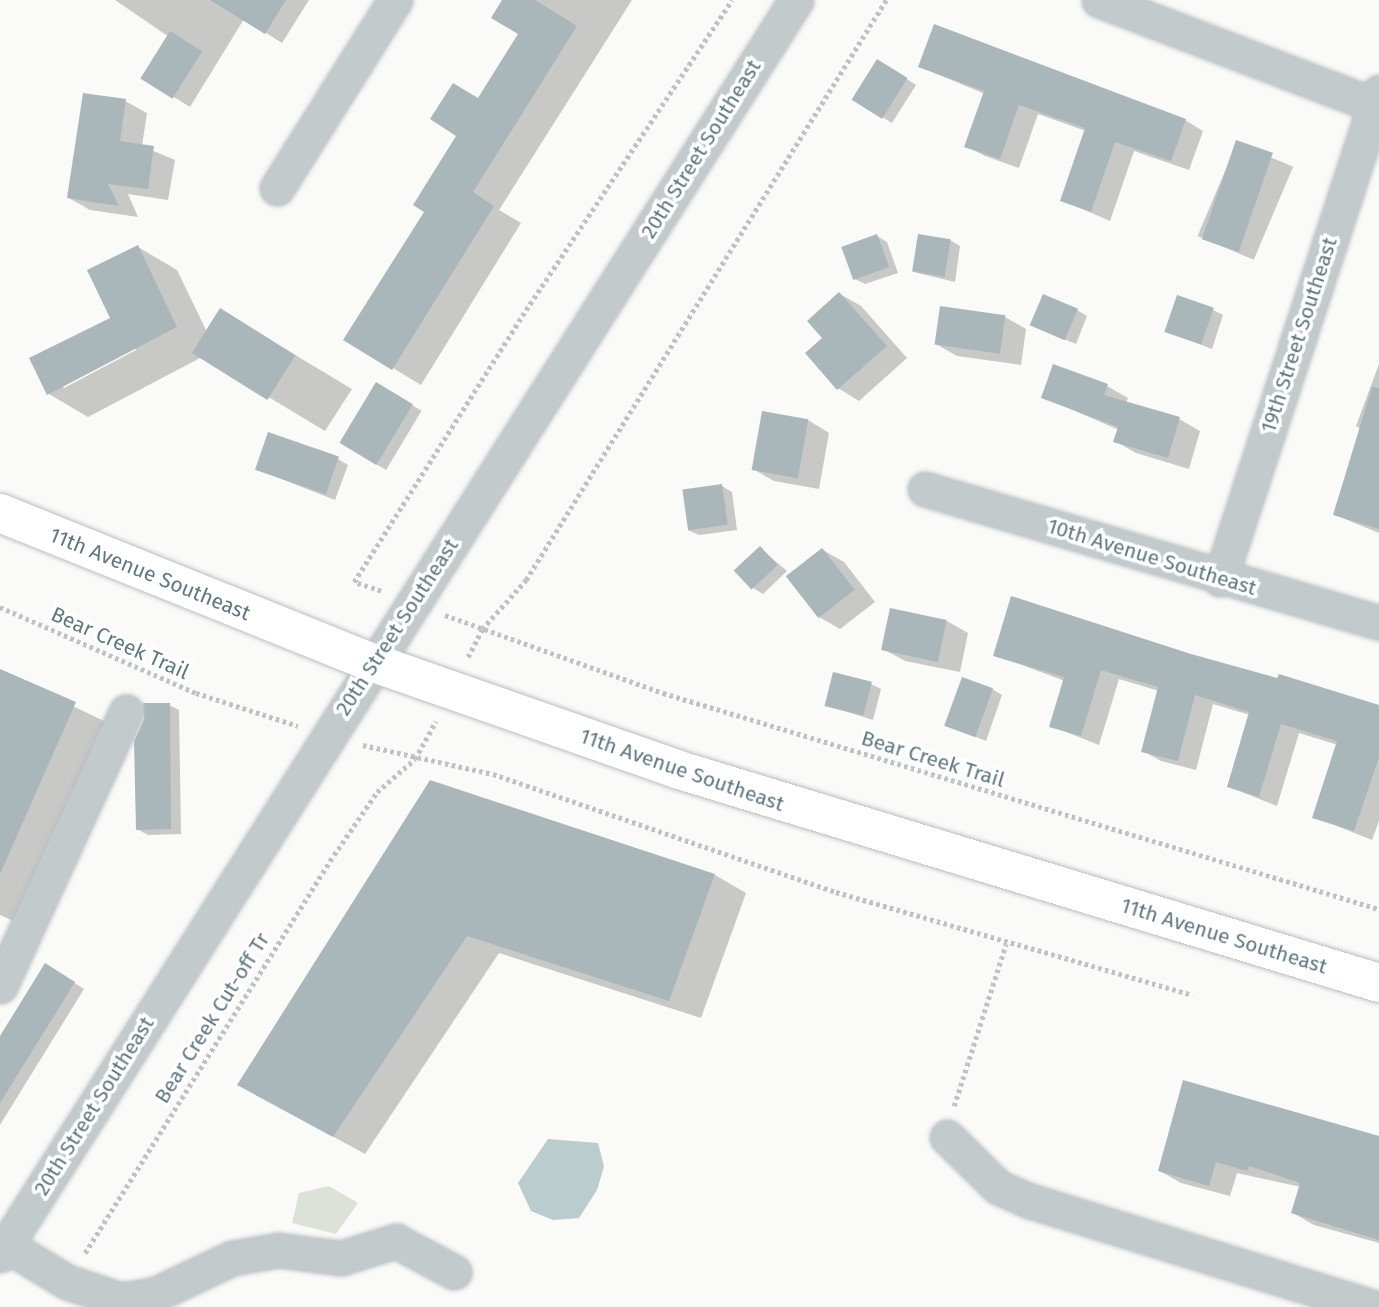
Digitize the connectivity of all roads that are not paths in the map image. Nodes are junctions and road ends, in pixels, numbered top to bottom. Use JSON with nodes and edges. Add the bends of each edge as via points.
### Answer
{"nodes":[{"id":1,"x":395,"y":0,"type":"edge"},
{"id":2,"x":796,"y":0,"type":"edge"},
{"id":3,"x":1099,"y":0,"type":"edge"},
{"id":4,"x":1376,"y":98,"type":"edge"},
{"id":5,"x":277,"y":188,"type":"dead end"},
{"id":6,"x":925,"y":489,"type":"dead end"},
{"id":7,"x":0,"y":513,"type":"edge"},
{"id":8,"x":1220,"y":579,"type":"junction"},
{"id":9,"x":1379,"y":623,"type":"edge"},
{"id":10,"x":374,"y":663,"type":"junction"},
{"id":11,"x":126,"y":712,"type":"dead end"},
{"id":12,"x":1379,"y":983,"type":"edge"},
{"id":13,"x":0,"y":986,"type":"edge"},
{"id":14,"x":947,"y":1137,"type":"road end"},
{"id":15,"x":3,"y":1250,"type":"edge"},
{"id":16,"x":454,"y":1272,"type":"dead end"},
{"id":17,"x":1373,"y":1307,"type":"edge"}],
"edges":[{"from":1,"to":5,"type":"street"},
{"from":2,"to":10,"type":"street","name":"20th Street Southeast"},
{"from":3,"to":4,"type":"street"},
{"from":4,"to":8,"type":"street","name":"19th Street Southeast"},
{"from":6,"to":8,"type":"street","name":"10th Avenue Southeast"},
{"from":7,"to":10,"type":"main road","name":"11th Avenue Southeast"},
{"from":8,"to":9,"type":"street","name":"10th Avenue Southeast"},
{"from":10,"to":12,"type":"main road","name":"11th Avenue Southeast","via":[[752,795]]},
{"from":10,"to":15,"type":"street","name":"20th Street Southeast"},
{"from":11,"to":13,"type":"street"},
{"from":14,"to":17,"type":"street","via":[[998,1187],[1027,1200]]},
{"from":15,"to":16,"type":"street","via":[[67,1282],[121,1300],[154,1295],[232,1258],[278,1250],[341,1258],[396,1241]]}]}
